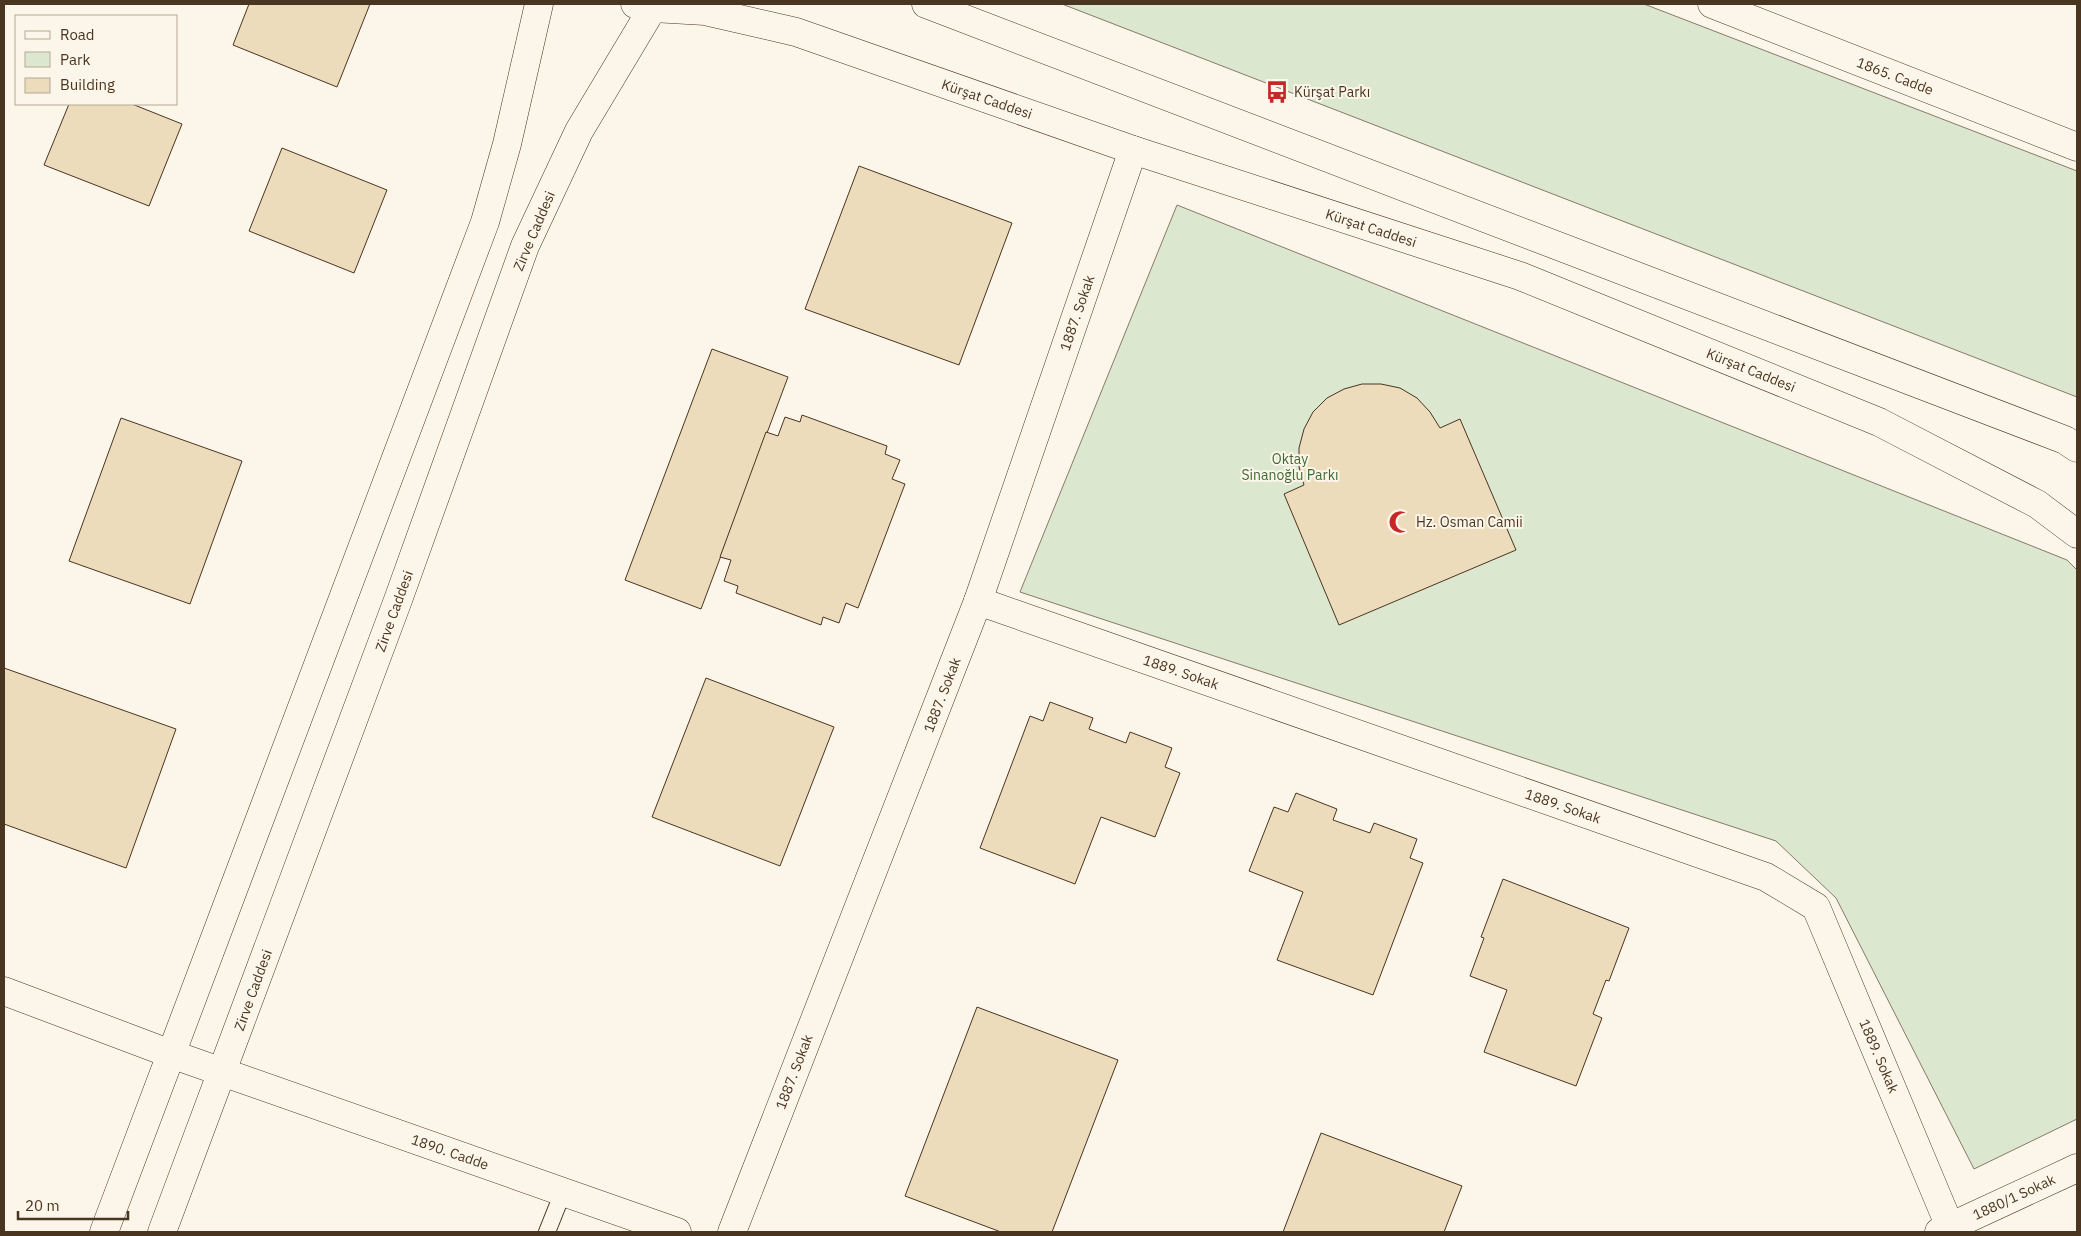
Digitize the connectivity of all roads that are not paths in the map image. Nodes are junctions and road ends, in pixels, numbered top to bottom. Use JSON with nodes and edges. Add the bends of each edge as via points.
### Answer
{"nodes":[{"id":1,"x":539,"y":4,"type":"edge"},
{"id":2,"x":926,"y":4,"type":"edge"},
{"id":3,"x":1712,"y":4,"type":"edge"},
{"id":4,"x":648,"y":5,"type":"edge"},
{"id":5,"x":2077,"y":147,"type":"edge"},
{"id":6,"x":1133,"y":150,"type":"junction"},
{"id":7,"x":2077,"y":448,"type":"edge"},
{"id":8,"x":2077,"y":534,"type":"edge"},
{"id":9,"x":978,"y":601,"type":"junction"},
{"id":10,"x":4,"y":991,"type":"edge"},
{"id":11,"x":171,"y":1054,"type":"junction"},
{"id":12,"x":222,"y":1072,"type":"junction"},
{"id":13,"x":2077,"y":1168,"type":"edge"},
{"id":14,"x":563,"y":1192,"type":"junction"},
{"id":15,"x":1945,"y":1229,"type":"edge"},
{"id":16,"x":104,"y":1232,"type":"edge"},
{"id":17,"x":162,"y":1232,"type":"edge"},
{"id":18,"x":547,"y":1232,"type":"edge"},
{"id":19,"x":677,"y":1232,"type":"edge"},
{"id":20,"x":732,"y":1232,"type":"edge"}],
"edges":[{"from":1,"to":11,"type":"street","via":[[507,144],[485,222]]},
{"from":2,"to":7,"type":"street","via":[[2065,440]]},
{"from":3,"to":5,"type":"street","name":"1865. Cadde"},
{"from":4,"to":6,"type":"street","name":"Kürşat Caddesi","via":[[705,11],[796,32]]},
{"from":4,"to":12,"type":"street","name":"Zirve Caddesi","via":[[579,131],[525,246],[398,600]]},
{"from":6,"to":8,"type":"street","name":"Kürşat Caddesi","via":[[1520,276],[1879,422],[2037,504]]},
{"from":6,"to":9,"type":"street","name":"1887. Sokak"},
{"from":9,"to":15,"type":"street","name":"1889. Sokak","via":[[1766,877],[1816,907]]},
{"from":9,"to":20,"type":"street","name":"1887. Sokak"},
{"from":10,"to":11,"type":"street","name":"1890. Cadde"},
{"from":11,"to":12,"type":"street","name":"1890. Cadde"},
{"from":11,"to":16,"type":"street"},
{"from":12,"to":14,"type":"street","name":"1890. Cadde"},
{"from":12,"to":17,"type":"street","name":"Zirve Caddesi"},
{"from":13,"to":15,"type":"street","name":"1880/1 Sokak"},
{"from":14,"to":18,"type":"lane"},
{"from":14,"to":19,"type":"street","name":"1890. Cadde"}]}
